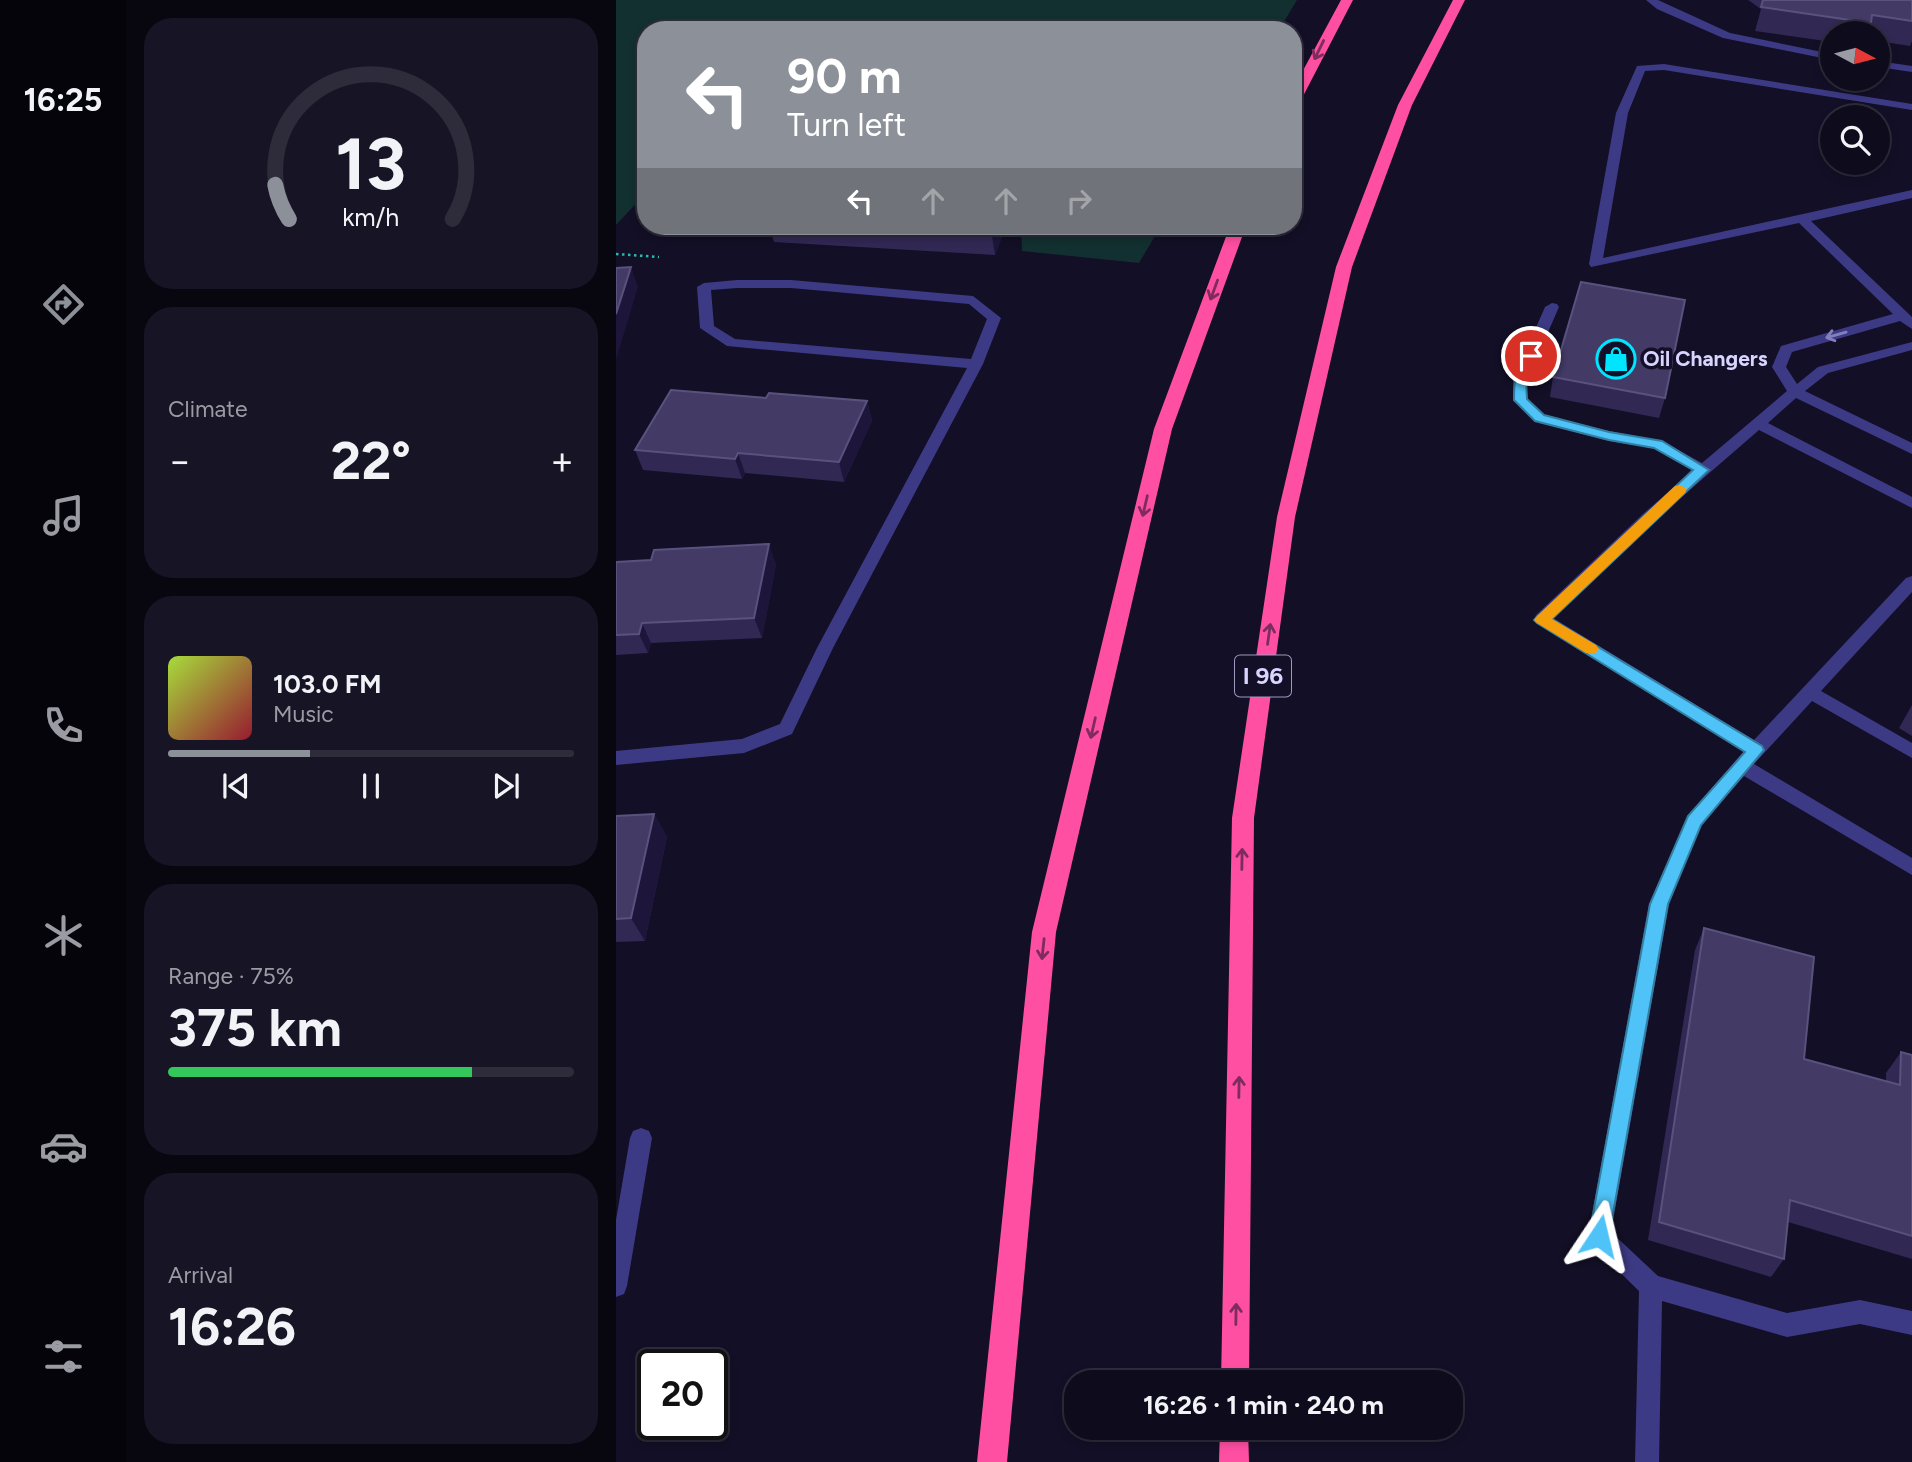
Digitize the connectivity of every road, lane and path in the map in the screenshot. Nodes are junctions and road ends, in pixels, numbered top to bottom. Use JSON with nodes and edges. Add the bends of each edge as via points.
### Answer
{"nodes":[{"id":1,"x":1346,"y":0,"type":"edge"},
{"id":2,"x":1459,"y":0,"type":"edge"},
{"id":3,"x":1651,"y":0,"type":"edge"},
{"id":4,"x":1820,"y":55,"type":"edge"},
{"id":5,"x":1890,"y":66,"type":"edge"},
{"id":6,"x":1912,"y":69,"type":"edge"},
{"id":7,"x":1302,"y":85,"type":"edge"},
{"id":8,"x":1912,"y":107,"type":"edge"},
{"id":9,"x":1912,"y":194,"type":"edge"},
{"id":10,"x":1802,"y":219,"type":"junction"},
{"id":11,"x":1235,"y":235,"type":"edge"},
{"id":12,"x":617,"y":255,"type":"edge"},
{"id":13,"x":659,"y":257,"type":"dead end"},
{"id":14,"x":1552,"y":307,"type":"dead end"},
{"id":15,"x":1907,"y":321,"type":"edge"},
{"id":16,"x":1912,"y":346,"type":"edge"},
{"id":17,"x":976,"y":364,"type":"junction"},
{"id":18,"x":1795,"y":392,"type":"junction"},
{"id":19,"x":1757,"y":423,"type":"junction"},
{"id":20,"x":1912,"y":449,"type":"edge"},
{"id":21,"x":1703,"y":470,"type":"junction"},
{"id":22,"x":1912,"y":503,"type":"edge"},
{"id":23,"x":1912,"y":582,"type":"edge"},
{"id":24,"x":1811,"y":693,"type":"junction"},
{"id":25,"x":1912,"y":751,"type":"edge"},
{"id":26,"x":616,"y":758,"type":"edge"},
{"id":27,"x":1749,"y":758,"type":"junction"},
{"id":28,"x":1912,"y":867,"type":"edge"},
{"id":29,"x":642,"y":1138,"type":"dead end"},
{"id":30,"x":616,"y":1286,"type":"edge"},
{"id":31,"x":1651,"y":1286,"type":"junction"},
{"id":32,"x":1912,"y":1323,"type":"edge"},
{"id":33,"x":1235,"y":1370,"type":"edge"},
{"id":34,"x":1234,"y":1440,"type":"edge"},
{"id":35,"x":992,"y":1462,"type":"edge"},
{"id":36,"x":1234,"y":1462,"type":"edge"},
{"id":37,"x":1647,"y":1462,"type":"edge"}],
"edges":[{"from":1,"to":7,"type":"highway","one_way":true},
{"from":33,"to":2,"type":"highway","number":"I 96","one_way":true,"via":[[1242,818],[1286,517],[1344,267],[1405,105]]},
{"from":3,"to":4,"type":"lane","via":[[1727,36]]},
{"from":5,"to":6,"type":"lane"},
{"from":8,"to":10,"type":"lane","via":[[1664,67],[1641,68],[1622,113],[1596,264]]},
{"from":9,"to":10,"type":"lane"},
{"from":10,"to":15,"type":"lane"},
{"from":11,"to":35,"type":"highway","one_way":true,"via":[[1163,429],[1044,932]]},
{"from":12,"to":13,"type":"path"},
{"from":14,"to":21,"type":"lane","via":[[1520,380],[1520,400],[1539,418],[1657,444]]},
{"from":15,"to":18,"type":"lane","one_way":true,"via":[[1786,349],[1779,367]]},
{"from":16,"to":18,"type":"lane","via":[[1823,370]]},
{"from":17,"to":17,"type":"lane","via":[[994,318],[973,300],[791,284],[704,287],[707,328],[732,343]]},
{"from":17,"to":26,"type":"lane","via":[[786,729],[744,746]]},
{"from":18,"to":19,"type":"lane"},
{"from":18,"to":20,"type":"lane"},
{"from":19,"to":21,"type":"lane"},
{"from":19,"to":22,"type":"lane"},
{"from":21,"to":27,"type":"lane","via":[[1542,620]]},
{"from":23,"to":24,"type":"lane"},
{"from":24,"to":25,"type":"lane"},
{"from":24,"to":27,"type":"lane"},
{"from":27,"to":28,"type":"lane"},
{"from":27,"to":31,"type":"lane","via":[[1694,821],[1659,904],[1599,1236]]},
{"from":29,"to":30,"type":"lane"},
{"from":31,"to":32,"type":"lane","via":[[1787,1325],[1860,1312]]},
{"from":31,"to":37,"type":"lane"},
{"from":34,"to":36,"type":"highway"}]}
